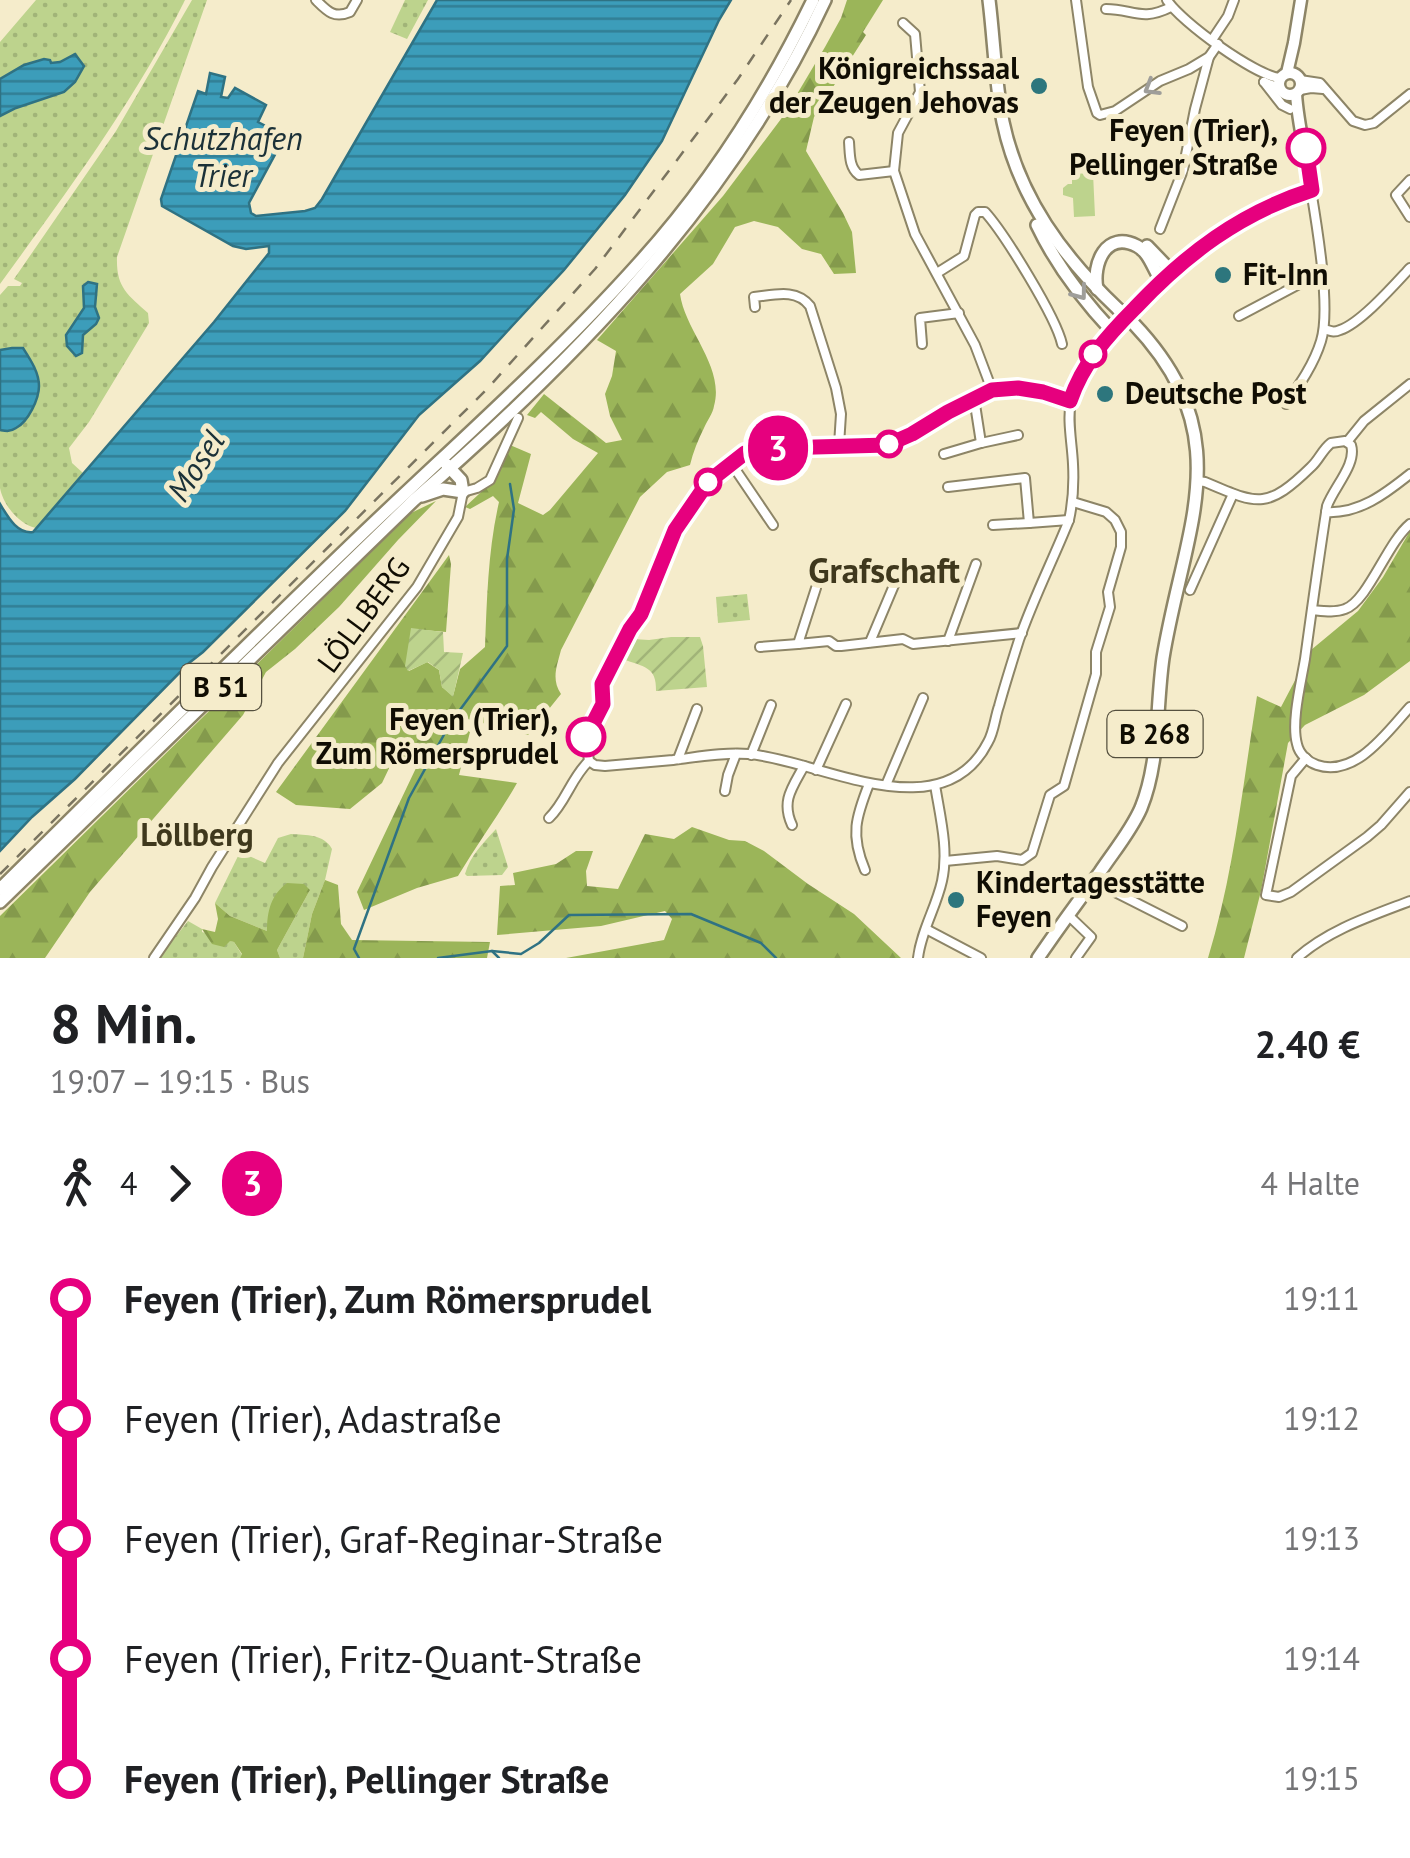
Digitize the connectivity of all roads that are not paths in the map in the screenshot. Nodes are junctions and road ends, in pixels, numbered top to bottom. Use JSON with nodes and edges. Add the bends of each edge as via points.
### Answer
{"nodes":[{"id":1,"x":316,"y":0,"type":"edge"},
{"id":2,"x":356,"y":0,"type":"edge"},
{"id":3,"x":813,"y":0,"type":"edge"},
{"id":4,"x":825,"y":0,"type":"edge"},
{"id":5,"x":988,"y":0,"type":"edge"},
{"id":6,"x":1076,"y":0,"type":"edge"},
{"id":7,"x":1234,"y":0,"type":"edge"},
{"id":8,"x":1301,"y":0,"type":"edge"},
{"id":9,"x":1169,"y":4,"type":"edge"},
{"id":10,"x":1106,"y":9,"type":"dead end"},
{"id":11,"x":904,"y":23,"type":"dead end"},
{"id":12,"x":1215,"y":42,"type":"junction"},
{"id":13,"x":1208,"y":56,"type":"junction"},
{"id":14,"x":1251,"y":68,"type":"junction"},
{"id":15,"x":1189,"y":69,"type":"junction"},
{"id":16,"x":1203,"y":78,"type":"junction"},
{"id":17,"x":778,"y":79,"type":"junction"},
{"id":18,"x":1264,"y":82,"type":"junction"},
{"id":19,"x":1290,"y":84,"type":"junction"},
{"id":20,"x":1410,"y":94,"type":"edge"},
{"id":21,"x":1290,"y":110,"type":"junction"},
{"id":22,"x":1298,"y":122,"type":"junction"},
{"id":23,"x":850,"y":142,"type":"dead end"},
{"id":24,"x":894,"y":171,"type":"junction"},
{"id":25,"x":1410,"y":180,"type":"edge"},
{"id":26,"x":1024,"y":188,"type":"junction"},
{"id":27,"x":1312,"y":190,"type":"junction"},
{"id":28,"x":1410,"y":217,"type":"edge"},
{"id":29,"x":1160,"y":230,"type":"dead end"},
{"id":30,"x":1410,"y":268,"type":"edge"},
{"id":31,"x":1079,"y":270,"type":"junction"},
{"id":32,"x":937,"y":274,"type":"junction"},
{"id":33,"x":1166,"y":276,"type":"junction"},
{"id":34,"x":1322,"y":281,"type":"junction"},
{"id":35,"x":1096,"y":288,"type":"junction"},
{"id":36,"x":755,"y":306,"type":"dead end"},
{"id":37,"x":959,"y":313,"type":"junction"},
{"id":38,"x":1239,"y":316,"type":"dead end"},
{"id":39,"x":1324,"y":329,"type":"junction"},
{"id":40,"x":1112,"y":331,"type":"junction"},
{"id":41,"x":922,"y":344,"type":"dead end"},
{"id":42,"x":1062,"y":344,"type":"dead end"},
{"id":43,"x":1410,"y":384,"type":"edge"},
{"id":44,"x":992,"y":390,"type":"junction"},
{"id":45,"x":974,"y":398,"type":"junction"},
{"id":46,"x":1070,"y":401,"type":"junction"},
{"id":47,"x":1286,"y":404,"type":"dead end"},
{"id":48,"x":518,"y":418,"type":"dead end"},
{"id":49,"x":1018,"y":435,"type":"dead end"},
{"id":50,"x":1347,"y":442,"type":"junction"},
{"id":51,"x":980,"y":443,"type":"junction"},
{"id":52,"x":838,"y":446,"type":"junction"},
{"id":53,"x":944,"y":454,"type":"dead end"},
{"id":54,"x":731,"y":464,"type":"junction"},
{"id":55,"x":446,"y":467,"type":"junction"},
{"id":56,"x":1410,"y":474,"type":"edge"},
{"id":57,"x":1198,"y":481,"type":"junction"},
{"id":58,"x":948,"y":487,"type":"dead end"},
{"id":59,"x":460,"y":491,"type":"junction"},
{"id":60,"x":1233,"y":494,"type":"junction"},
{"id":61,"x":414,"y":500,"type":"junction"},
{"id":62,"x":1073,"y":502,"type":"junction"},
{"id":63,"x":1326,"y":512,"type":"junction"},
{"id":64,"x":1069,"y":520,"type":"junction"},
{"id":65,"x":1029,"y":523,"type":"junction"},
{"id":66,"x":773,"y":524,"type":"dead end"},
{"id":67,"x":1410,"y":524,"type":"edge"},
{"id":68,"x":994,"y":526,"type":"dead end"},
{"id":69,"x":903,"y":564,"type":"dead end"},
{"id":70,"x":976,"y":564,"type":"dead end"},
{"id":71,"x":816,"y":588,"type":"dead end"},
{"id":72,"x":1190,"y":590,"type":"dead end"},
{"id":73,"x":1312,"y":610,"type":"junction"},
{"id":74,"x":1022,"y":633,"type":"junction"},
{"id":75,"x":948,"y":640,"type":"junction"},
{"id":76,"x":870,"y":642,"type":"junction"},
{"id":77,"x":798,"y":644,"type":"junction"},
{"id":78,"x":760,"y":648,"type":"dead end"},
{"id":79,"x":923,"y":698,"type":"dead end"},
{"id":80,"x":846,"y":704,"type":"dead end"},
{"id":81,"x":771,"y":705,"type":"dead end"},
{"id":82,"x":1410,"y":707,"type":"edge"},
{"id":83,"x":697,"y":709,"type":"dead end"},
{"id":84,"x":736,"y":754,"type":"junction"},
{"id":85,"x":751,"y":754,"type":"junction"},
{"id":86,"x":1306,"y":758,"type":"junction"},
{"id":87,"x":678,"y":759,"type":"junction"},
{"id":88,"x":589,"y":761,"type":"junction"},
{"id":89,"x":804,"y":766,"type":"junction"},
{"id":90,"x":816,"y":770,"type":"junction"},
{"id":91,"x":870,"y":784,"type":"junction"},
{"id":92,"x":886,"y":785,"type":"junction"},
{"id":93,"x":935,"y":785,"type":"junction"},
{"id":94,"x":725,"y":791,"type":"dead end"},
{"id":95,"x":1410,"y":792,"type":"edge"},
{"id":96,"x":549,"y":818,"type":"dead end"},
{"id":97,"x":792,"y":825,"type":"dead end"},
{"id":98,"x":945,"y":861,"type":"junction"},
{"id":99,"x":866,"y":870,"type":"dead end"},
{"id":100,"x":1093,"y":881,"type":"junction"},
{"id":101,"x":0,"y":889,"type":"edge"},
{"id":102,"x":1410,"y":901,"type":"edge"},
{"id":103,"x":0,"y":902,"type":"edge"},
{"id":104,"x":1068,"y":915,"type":"junction"},
{"id":105,"x":1182,"y":926,"type":"dead end"},
{"id":106,"x":926,"y":929,"type":"junction"},
{"id":107,"x":154,"y":958,"type":"edge"},
{"id":108,"x":918,"y":958,"type":"edge"},
{"id":109,"x":981,"y":958,"type":"edge"},
{"id":110,"x":1038,"y":958,"type":"edge"},
{"id":111,"x":1076,"y":958,"type":"edge"},
{"id":112,"x":1297,"y":958,"type":"edge"}],
"edges":[{"from":1,"to":2,"type":"street","via":[[342,15]]},
{"from":3,"to":17,"type":"main road","number":"B 51"},
{"from":4,"to":17,"type":"main road","number":"B 51"},
{"from":5,"to":26,"type":"main road","number":"B 268","via":[[1004,125]]},
{"from":15,"to":6,"type":"street","one_way":true,"via":[[1100,115],[1084,66]]},
{"from":7,"to":12,"type":"street"},
{"from":8,"to":19,"type":"street"},
{"from":9,"to":10,"type":"street","via":[[1146,15]]},
{"from":9,"to":12,"type":"street"},
{"from":11,"to":24,"type":"street","via":[[915,34],[920,92],[898,133]]},
{"from":12,"to":13,"type":"street"},
{"from":12,"to":14,"type":"street"},
{"from":13,"to":15,"type":"street"},
{"from":13,"to":16,"type":"street"},
{"from":14,"to":18,"type":"street"},
{"from":14,"to":19,"type":"street"},
{"from":15,"to":16,"type":"street"},
{"from":16,"to":29,"type":"street","via":[[1183,170]]},
{"from":17,"to":55,"type":"main road","number":"B 51","via":[[640,262]]},
{"from":18,"to":19,"type":"street"},
{"from":18,"to":21,"type":"street"},
{"from":19,"to":20,"type":"street","via":[[1328,91],[1353,121],[1365,125]]},
{"from":19,"to":21,"type":"street"},
{"from":19,"to":22,"type":"street"},
{"from":21,"to":22,"type":"street"},
{"from":22,"to":27,"type":"street"},
{"from":23,"to":24,"type":"street","via":[[859,175]]},
{"from":24,"to":32,"type":"street"},
{"from":25,"to":28,"type":"street","via":[[1396,195]]},
{"from":26,"to":31,"type":"main road","number":"B 268"},
{"from":26,"to":40,"type":"main road","one_way":true,"via":[[1052,253]]},
{"from":27,"to":33,"type":"street","via":[[1238,222]]},
{"from":27,"to":34,"type":"street"},
{"from":30,"to":39,"type":"street","via":[[1343,329]]},
{"from":31,"to":33,"type":"main road","via":[[1105,242],[1129,237],[1147,246]]},
{"from":31,"to":35,"type":"main road","number":"B 268"},
{"from":32,"to":37,"type":"street"},
{"from":32,"to":42,"type":"street","via":[[964,256],[975,215],[985,212]]},
{"from":33,"to":35,"type":"main road","via":[[1141,248],[1122,243],[1102,253]]},
{"from":33,"to":40,"type":"street"},
{"from":34,"to":38,"type":"street","via":[[1303,282]]},
{"from":34,"to":39,"type":"street"},
{"from":35,"to":57,"type":"main road","number":"B 268","bridge":true,"via":[[1159,354],[1180,391],[1194,432]]},
{"from":36,"to":52,"type":"street","via":[[754,297],[790,293],[810,306],[836,388]]},
{"from":37,"to":41,"type":"street","via":[[920,318]]},
{"from":37,"to":44,"type":"street"},
{"from":39,"to":47,"type":"street"},
{"from":40,"to":46,"type":"street"},
{"from":43,"to":50,"type":"street"},
{"from":44,"to":45,"type":"street"},
{"from":44,"to":46,"type":"street","via":[[1018,388]]},
{"from":45,"to":51,"type":"street"},
{"from":45,"to":52,"type":"street","via":[[887,445]]},
{"from":46,"to":62,"type":"street"},
{"from":48,"to":59,"type":"street","via":[[490,480]]},
{"from":49,"to":51,"type":"street"},
{"from":50,"to":60,"type":"street","via":[[1331,443],[1272,497],[1254,501]]},
{"from":50,"to":63,"type":"street","via":[[1352,460]]},
{"from":51,"to":53,"type":"street"},
{"from":52,"to":54,"type":"street","via":[[745,453]]},
{"from":54,"to":66,"type":"street"},
{"from":54,"to":88,"type":"street","via":[[708,482],[675,530],[641,614],[602,684],[603,704],[586,737]]},
{"from":55,"to":59,"type":"main road"},
{"from":55,"to":61,"type":"main road","number":"B 51"},
{"from":55,"to":101,"type":"main road","number":"B 51","via":[[315,578]]},
{"from":56,"to":63,"type":"street","via":[[1355,510]]},
{"from":57,"to":60,"type":"street"},
{"from":57,"to":100,"type":"main road","number":"B 268","via":[[1163,660],[1146,792]]},
{"from":58,"to":65,"type":"street","via":[[1025,478]]},
{"from":59,"to":61,"type":"main road","via":[[438,490]]},
{"from":59,"to":107,"type":"street","name":"LÖLLBERG","via":[[453,528],[416,587],[278,763]]},
{"from":60,"to":72,"type":"street"},
{"from":61,"to":103,"type":"main road","number":"B 51"},
{"from":62,"to":64,"type":"street"},
{"from":62,"to":98,"type":"street","via":[[1115,520],[1121,547],[1096,674],[1064,786],[1050,795],[1032,853],[1022,860]]},
{"from":63,"to":73,"type":"street"},
{"from":64,"to":65,"type":"street"},
{"from":64,"to":74,"type":"street"},
{"from":65,"to":68,"type":"street"},
{"from":67,"to":73,"type":"street","via":[[1350,608]]},
{"from":69,"to":76,"type":"street"},
{"from":70,"to":75,"type":"street"},
{"from":71,"to":77,"type":"street"},
{"from":73,"to":86,"type":"street","via":[[1296,741]]},
{"from":74,"to":75,"type":"street"},
{"from":74,"to":93,"type":"street","via":[[988,742],[962,772]]},
{"from":75,"to":76,"type":"street"},
{"from":76,"to":77,"type":"street"},
{"from":77,"to":78,"type":"street"},
{"from":79,"to":92,"type":"street"},
{"from":80,"to":90,"type":"street"},
{"from":81,"to":85,"type":"street"},
{"from":82,"to":86,"type":"street","via":[[1356,760],[1323,768]]},
{"from":83,"to":87,"type":"street"},
{"from":84,"to":85,"type":"street"},
{"from":84,"to":87,"type":"street"},
{"from":84,"to":94,"type":"street"},
{"from":85,"to":89,"type":"street"},
{"from":86,"to":95,"type":"street","via":[[1291,776],[1266,895],[1290,892],[1367,837]]},
{"from":87,"to":88,"type":"street","via":[[604,766]]},
{"from":88,"to":96,"type":"street"},
{"from":89,"to":90,"type":"street"},
{"from":89,"to":97,"type":"street","via":[[787,806]]},
{"from":90,"to":91,"type":"street"},
{"from":91,"to":92,"type":"street"},
{"from":91,"to":99,"type":"street","via":[[856,819]]},
{"from":92,"to":93,"type":"street"},
{"from":93,"to":98,"type":"street"},
{"from":98,"to":106,"type":"street"},
{"from":100,"to":104,"type":"main road","number":"B 268"},
{"from":100,"to":105,"type":"street"},
{"from":102,"to":112,"type":"street","via":[[1332,933]]},
{"from":104,"to":110,"type":"main road","number":"B 268"},
{"from":104,"to":111,"type":"street","via":[[1091,937]]},
{"from":106,"to":108,"type":"street"},
{"from":106,"to":109,"type":"street"}]}
